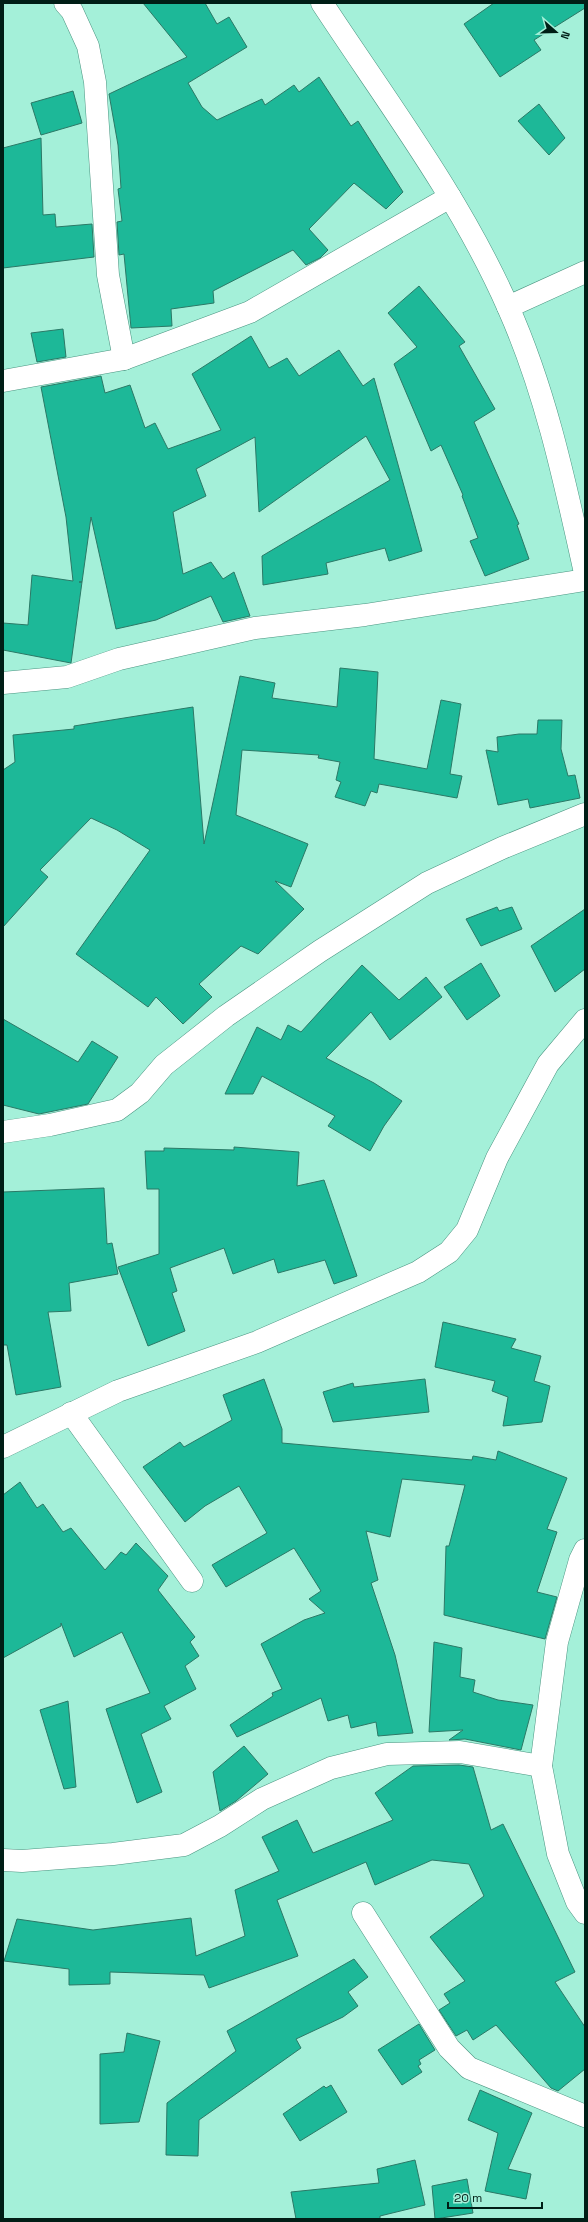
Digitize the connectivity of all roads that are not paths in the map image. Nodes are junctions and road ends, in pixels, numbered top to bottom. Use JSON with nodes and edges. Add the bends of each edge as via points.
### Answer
{"nodes":[{"id":1,"x":65,"y":3,"type":"edge"},
{"id":2,"x":322,"y":3,"type":"edge"},
{"id":3,"x":450,"y":197,"type":"junction"},
{"id":4,"x":585,"y":272,"type":"edge"},
{"id":5,"x":508,"y":307,"type":"junction"},
{"id":6,"x":124,"y":359,"type":"junction"},
{"id":7,"x":3,"y":381,"type":"edge"},
{"id":8,"x":585,"y":573,"type":"edge"},
{"id":9,"x":585,"y":580,"type":"edge"},
{"id":10,"x":3,"y":683,"type":"edge"},
{"id":11,"x":585,"y":814,"type":"edge"},
{"id":12,"x":585,"y":1020,"type":"edge"},
{"id":13,"x":3,"y":1132,"type":"edge"},
{"id":14,"x":71,"y":1414,"type":"junction"},
{"id":15,"x":3,"y":1447,"type":"edge"},
{"id":16,"x":585,"y":1550,"type":"edge"},
{"id":17,"x":192,"y":1580,"type":"dead end"},
{"id":18,"x":541,"y":1766,"type":"junction"},
{"id":19,"x":3,"y":1860,"type":"edge"},
{"id":20,"x":363,"y":1913,"type":"dead end"},
{"id":21,"x":585,"y":1913,"type":"edge"},
{"id":22,"x":585,"y":2116,"type":"edge"}],
"edges":[{"from":1,"to":6,"type":"street","via":[[72,11],[88,46],[95,82],[108,275]]},
{"from":2,"to":3,"type":"street"},
{"from":3,"to":5,"type":"street"},
{"from":3,"to":6,"type":"street","via":[[250,312]]},
{"from":4,"to":5,"type":"street"},
{"from":5,"to":8,"type":"street","via":[[534,373],[560,460]]},
{"from":6,"to":7,"type":"street"},
{"from":9,"to":10,"type":"street","via":[[365,615],[256,628],[119,659],[67,677]]},
{"from":11,"to":13,"type":"street","via":[[502,848],[427,883],[320,951],[226,1016],[164,1065],[140,1093],[117,1110],[50,1125]]},
{"from":12,"to":14,"type":"street","via":[[548,1064],[497,1158],[467,1230],[449,1252],[418,1272],[257,1342],[118,1390]]},
{"from":14,"to":15,"type":"street"},
{"from":14,"to":17,"type":"street"},
{"from":16,"to":18,"type":"street","via":[[557,1642]]},
{"from":18,"to":19,"type":"street","via":[[460,1752],[387,1754],[331,1768],[262,1799],[220,1826],[184,1844],[112,1854],[22,1861]]},
{"from":18,"to":21,"type":"street","via":[[558,1854],[577,1902]]},
{"from":20,"to":22,"type":"street","via":[[449,2048],[469,2068]]}]}
